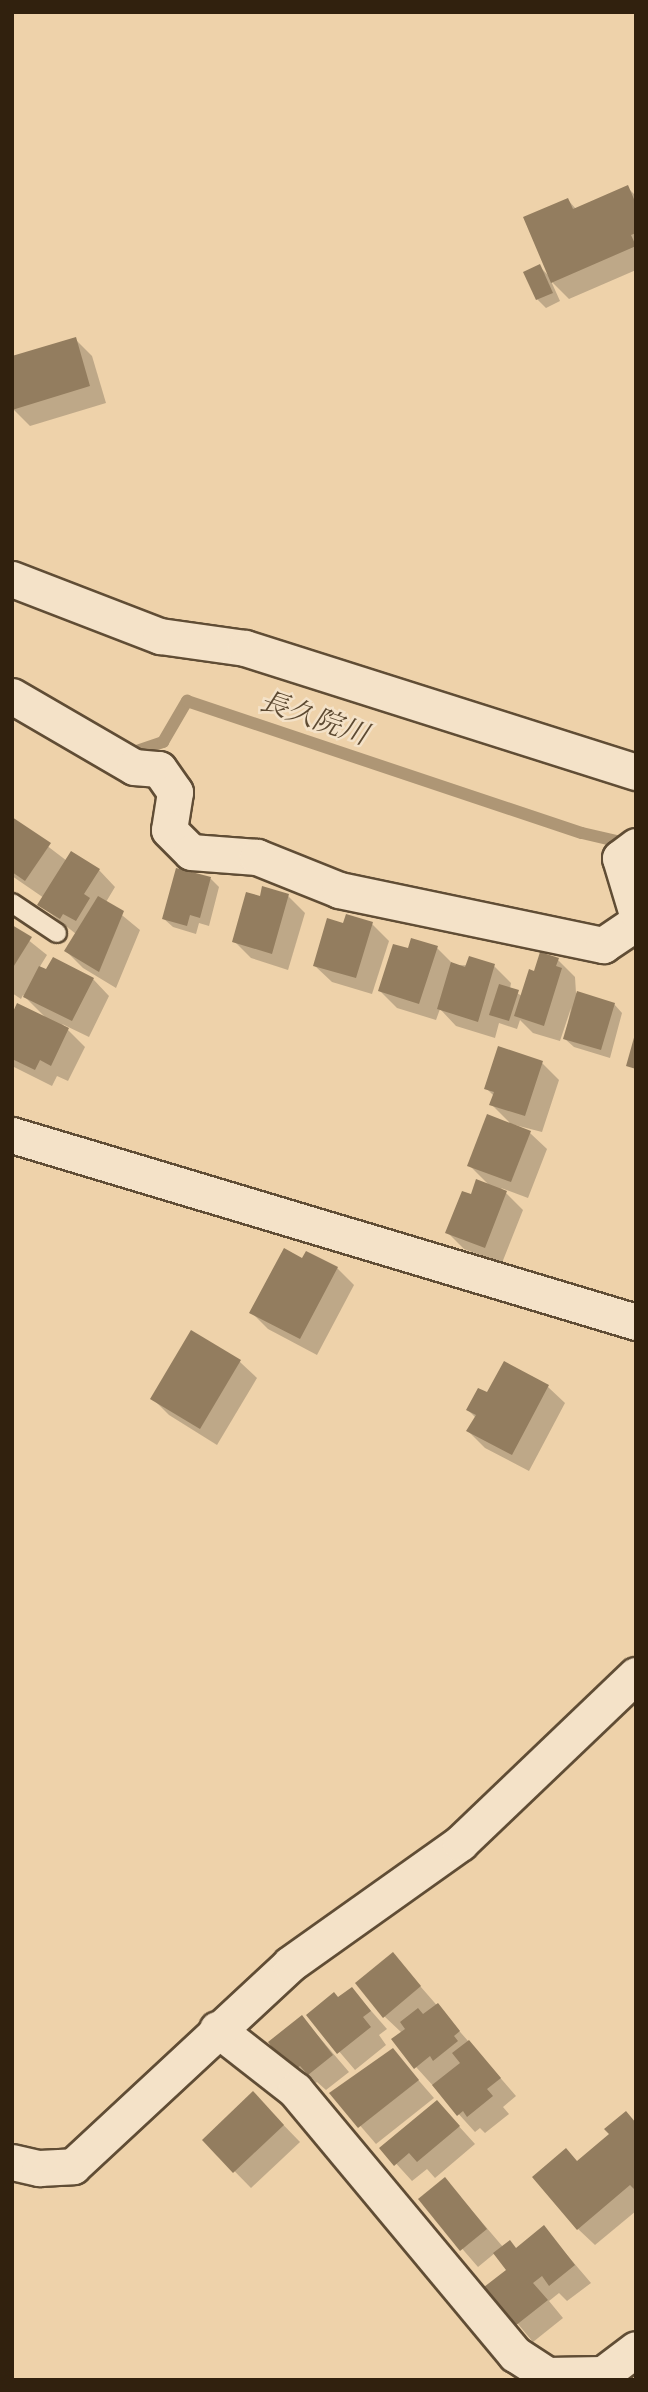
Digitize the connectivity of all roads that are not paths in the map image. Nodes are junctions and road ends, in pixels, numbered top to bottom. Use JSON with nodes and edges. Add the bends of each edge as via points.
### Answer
{"nodes":[{"id":1,"x":12,"y":579,"type":"edge"},
{"id":2,"x":12,"y":696,"type":"edge"},
{"id":3,"x":636,"y":772,"type":"edge"},
{"id":4,"x":636,"y":846,"type":"edge"},
{"id":5,"x":12,"y":903,"type":"edge"},
{"id":6,"x":636,"y":911,"type":"edge"},
{"id":7,"x":636,"y":923,"type":"edge"},
{"id":8,"x":57,"y":933,"type":"dead end"},
{"id":9,"x":12,"y":1135,"type":"edge"},
{"id":10,"x":636,"y":1322,"type":"edge"},
{"id":11,"x":636,"y":1675,"type":"edge"},
{"id":12,"x":217,"y":2029,"type":"junction"},
{"id":13,"x":12,"y":2162,"type":"edge"},
{"id":14,"x":636,"y":2349,"type":"edge"}],
"edges":[{"from":1,"to":3,"type":"street","via":[[160,636],[245,648]]},
{"from":2,"to":7,"type":"street","via":[[134,767],[159,769],[175,792],[169,830],[191,852],[257,857],[339,890],[603,945]]},
{"from":4,"to":6,"type":"street","via":[[620,858]]},
{"from":5,"to":8,"type":"lane"},
{"from":9,"to":10,"type":"street"},
{"from":11,"to":12,"type":"street","via":[[460,1843],[290,1964]]},
{"from":12,"to":13,"type":"street","via":[[73,2166],[39,2168]]},
{"from":12,"to":14,"type":"street","via":[[295,2090],[515,2354],[547,2375],[603,2374]]}]}
